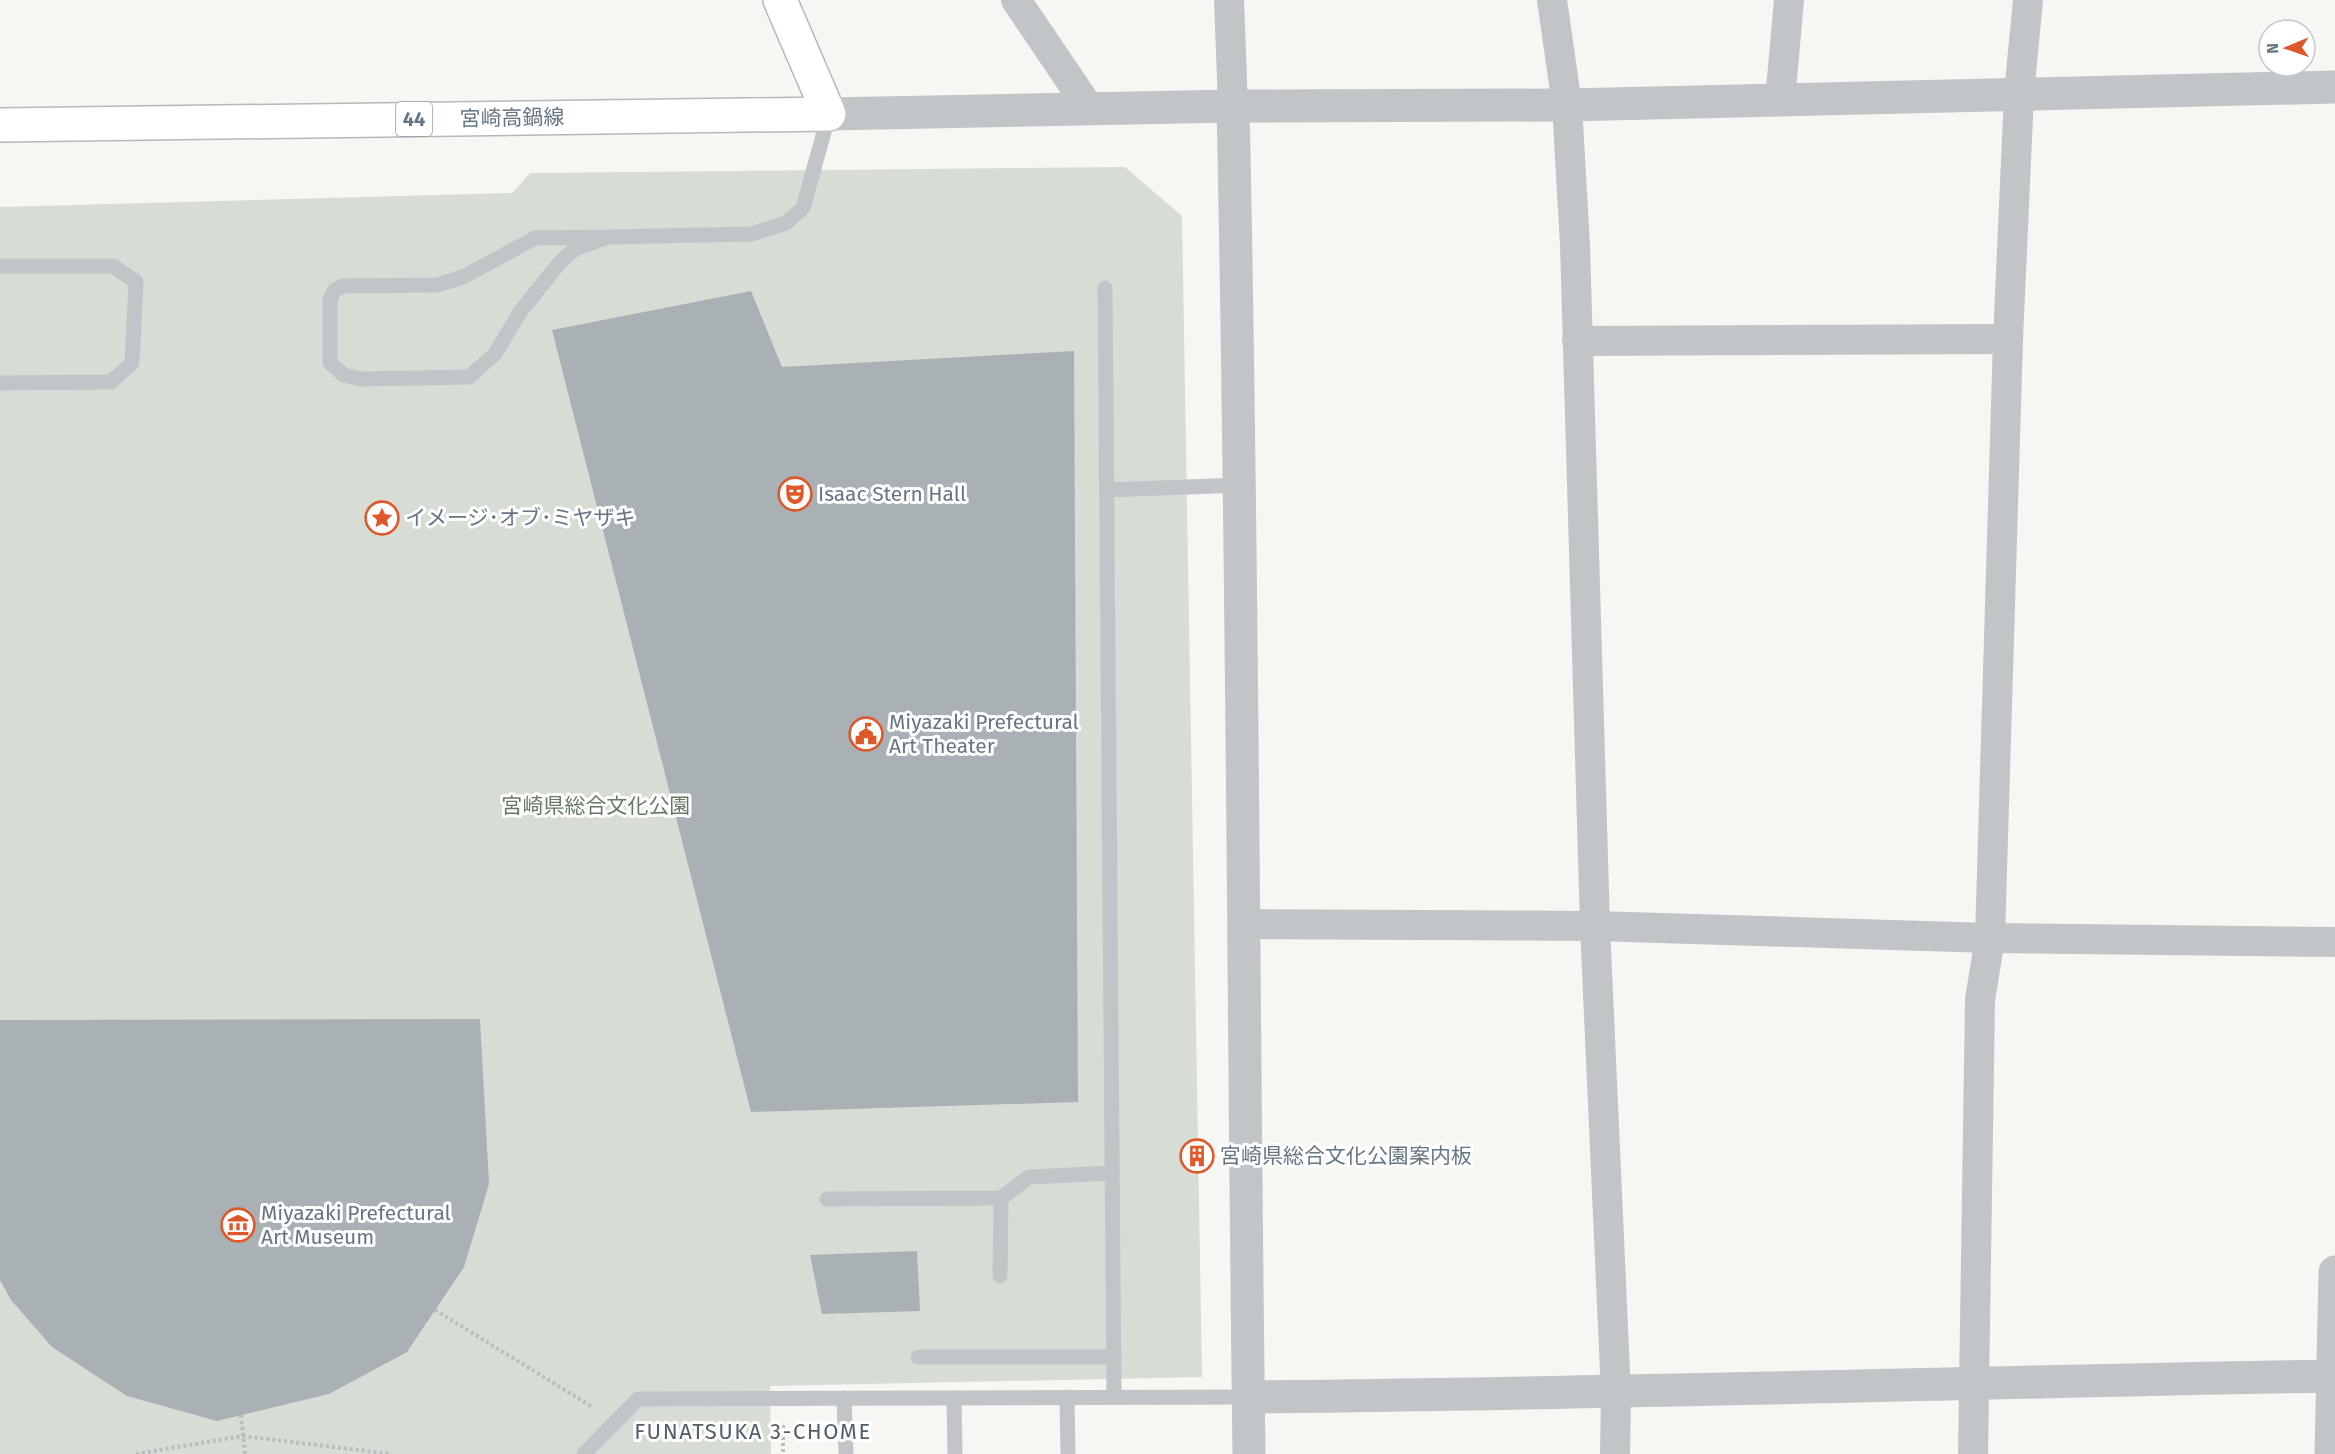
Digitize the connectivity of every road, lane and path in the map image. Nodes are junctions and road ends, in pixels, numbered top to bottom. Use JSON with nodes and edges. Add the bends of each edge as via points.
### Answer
{"nodes":[{"id":1,"x":780,"y":0,"type":"edge"},
{"id":2,"x":1016,"y":0,"type":"edge"},
{"id":3,"x":1229,"y":0,"type":"edge"},
{"id":4,"x":1551,"y":0,"type":"edge"},
{"id":5,"x":1789,"y":0,"type":"edge"},
{"id":6,"x":2028,"y":0,"type":"edge"},
{"id":7,"x":2335,"y":87,"type":"edge"},
{"id":8,"x":2019,"y":93,"type":"junction"},
{"id":9,"x":1780,"y":101,"type":"junction"},
{"id":10,"x":1566,"y":105,"type":"junction"},
{"id":11,"x":1233,"y":106,"type":"junction"},
{"id":12,"x":1089,"y":108,"type":"junction"},
{"id":13,"x":829,"y":114,"type":"junction"},
{"id":14,"x":0,"y":125,"type":"edge"},
{"id":15,"x":608,"y":237,"type":"junction"},
{"id":16,"x":0,"y":266,"type":"edge"},
{"id":17,"x":1105,"y":288,"type":"dead end"},
{"id":18,"x":2008,"y":339,"type":"junction"},
{"id":19,"x":1577,"y":340,"type":"junction"},
{"id":20,"x":0,"y":383,"type":"edge"},
{"id":21,"x":1242,"y":485,"type":"junction"},
{"id":22,"x":1107,"y":490,"type":"junction"},
{"id":23,"x":1243,"y":924,"type":"junction"},
{"id":24,"x":1594,"y":926,"type":"junction"},
{"id":25,"x":1990,"y":938,"type":"junction"},
{"id":26,"x":2335,"y":942,"type":"edge"},
{"id":27,"x":1112,"y":1173,"type":"junction"},
{"id":28,"x":827,"y":1198,"type":"dead end"},
{"id":29,"x":1000,"y":1198,"type":"junction"},
{"id":30,"x":2335,"y":1272,"type":"edge"},
{"id":31,"x":1000,"y":1276,"type":"dead end"},
{"id":32,"x":435,"y":1310,"type":"dead end"},
{"id":33,"x":918,"y":1357,"type":"dead end"},
{"id":34,"x":1114,"y":1357,"type":"junction"},
{"id":35,"x":2334,"y":1376,"type":"edge"},
{"id":36,"x":1974,"y":1382,"type":"junction"},
{"id":37,"x":1616,"y":1394,"type":"junction"},
{"id":38,"x":1114,"y":1396,"type":"junction"},
{"id":39,"x":1067,"y":1397,"type":"junction"},
{"id":40,"x":1248,"y":1397,"type":"junction"},
{"id":41,"x":844,"y":1398,"type":"junction"},
{"id":42,"x":954,"y":1398,"type":"junction"},
{"id":43,"x":241,"y":1415,"type":"dead end"},
{"id":44,"x":617,"y":1422,"type":"junction"},
{"id":45,"x":243,"y":1436,"type":"junction"},
{"id":46,"x":136,"y":1454,"type":"edge"},
{"id":47,"x":245,"y":1454,"type":"edge"},
{"id":48,"x":391,"y":1454,"type":"edge"},
{"id":49,"x":584,"y":1454,"type":"edge"},
{"id":50,"x":846,"y":1454,"type":"edge"},
{"id":51,"x":955,"y":1454,"type":"edge"},
{"id":52,"x":1068,"y":1454,"type":"edge"},
{"id":53,"x":1249,"y":1454,"type":"edge"},
{"id":54,"x":1615,"y":1454,"type":"edge"},
{"id":55,"x":1973,"y":1454,"type":"edge"},
{"id":56,"x":2331,"y":1454,"type":"edge"}],
"edges":[{"from":1,"to":13,"type":"main road"},
{"from":2,"to":12,"type":"street"},
{"from":3,"to":11,"type":"street"},
{"from":4,"to":10,"type":"street"},
{"from":5,"to":9,"type":"street"},
{"from":6,"to":8,"type":"street"},
{"from":7,"to":8,"type":"street"},
{"from":8,"to":9,"type":"street"},
{"from":8,"to":18,"type":"street"},
{"from":9,"to":10,"type":"street"},
{"from":10,"to":11,"type":"street"},
{"from":10,"to":19,"type":"street"},
{"from":11,"to":12,"type":"street"},
{"from":11,"to":21,"type":"street"},
{"from":12,"to":13,"type":"street"},
{"from":13,"to":14,"type":"main road","name":"宮崎高鍋線","number":"44"},
{"from":13,"to":15,"type":"lane","via":[[803,208],[786,223],[751,234]]},
{"from":15,"to":15,"type":"lane","via":[[575,249],[561,261],[520,312],[495,354],[469,376],[360,379],[344,375],[330,363],[330,298],[343,286],[437,285],[463,278],[535,238]]},
{"from":16,"to":20,"type":"lane","via":[[113,266],[136,282],[132,363],[111,382]]},
{"from":17,"to":22,"type":"lane"},
{"from":18,"to":19,"type":"street"},
{"from":18,"to":25,"type":"street"},
{"from":19,"to":24,"type":"street"},
{"from":21,"to":22,"type":"lane"},
{"from":21,"to":23,"type":"street"},
{"from":22,"to":27,"type":"lane"},
{"from":23,"to":24,"type":"street"},
{"from":23,"to":40,"type":"street"},
{"from":24,"to":25,"type":"street"},
{"from":24,"to":37,"type":"street"},
{"from":25,"to":26,"type":"street"},
{"from":25,"to":36,"type":"street","via":[[1980,1000]]},
{"from":27,"to":29,"type":"lane","via":[[1029,1177]]},
{"from":27,"to":34,"type":"lane"},
{"from":28,"to":29,"type":"lane"},
{"from":29,"to":31,"type":"lane"},
{"from":30,"to":35,"type":"street"},
{"from":32,"to":44,"type":"path"},
{"from":33,"to":34,"type":"lane"},
{"from":34,"to":38,"type":"lane"},
{"from":35,"to":36,"type":"street"},
{"from":35,"to":56,"type":"street"},
{"from":36,"to":37,"type":"street"},
{"from":36,"to":55,"type":"street"},
{"from":37,"to":40,"type":"street"},
{"from":37,"to":54,"type":"street"},
{"from":38,"to":39,"type":"lane"},
{"from":38,"to":40,"type":"lane"},
{"from":39,"to":42,"type":"lane"},
{"from":39,"to":52,"type":"lane"},
{"from":40,"to":53,"type":"street"},
{"from":41,"to":42,"type":"lane"},
{"from":41,"to":44,"type":"lane","via":[[638,1399]]},
{"from":41,"to":50,"type":"lane"},
{"from":42,"to":51,"type":"lane"},
{"from":43,"to":45,"type":"path"},
{"from":44,"to":49,"type":"lane"},
{"from":45,"to":46,"type":"path"},
{"from":45,"to":47,"type":"path"},
{"from":45,"to":48,"type":"path"}]}
